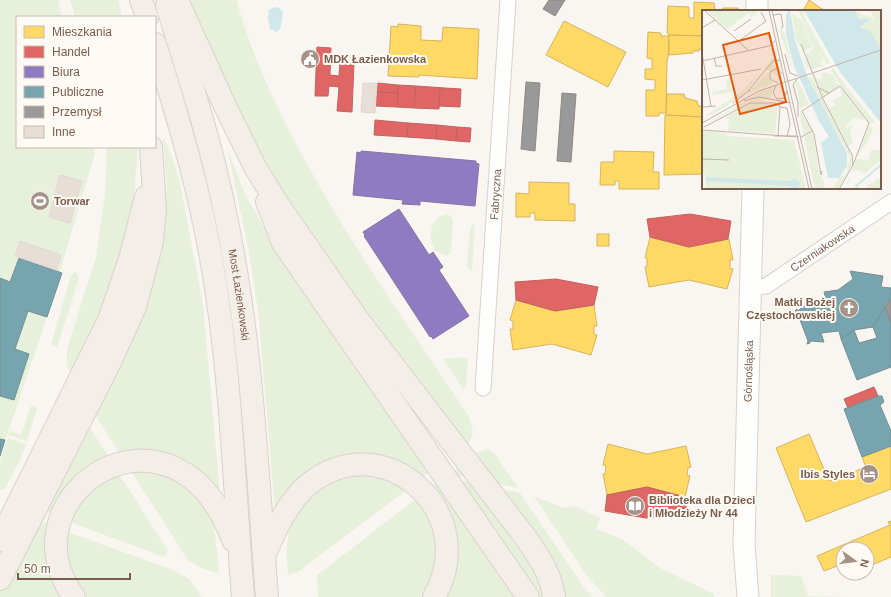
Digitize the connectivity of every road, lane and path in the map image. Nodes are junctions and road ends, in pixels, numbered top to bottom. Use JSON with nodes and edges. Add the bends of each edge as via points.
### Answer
{"nodes":[{"id":1,"x":131,"y":0,"type":"edge"},
{"id":2,"x":141,"y":0,"type":"edge"},
{"id":3,"x":165,"y":0,"type":"edge"},
{"id":4,"x":177,"y":0,"type":"edge"},
{"id":5,"x":508,"y":0,"type":"edge"},
{"id":6,"x":134,"y":16,"type":"edge"},
{"id":7,"x":146,"y":16,"type":"edge"},
{"id":8,"x":156,"y":47,"type":"edge"},
{"id":9,"x":151,"y":148,"type":"edge"},
{"id":10,"x":753,"y":189,"type":"edge"},
{"id":11,"x":890,"y":205,"type":"edge"},
{"id":12,"x":750,"y":288,"type":"junction"},
{"id":13,"x":102,"y":357,"type":"junction"},
{"id":14,"x":384,"y":369,"type":"junction"},
{"id":15,"x":483,"y":388,"type":"dead end"},
{"id":16,"x":4,"y":533,"type":"edge"},
{"id":17,"x":744,"y":554,"type":"junction"},
{"id":18,"x":240,"y":565,"type":"junction"},
{"id":19,"x":264,"y":565,"type":"junction"},
{"id":20,"x":0,"y":579,"type":"edge"},
{"id":21,"x":74,"y":597,"type":"edge"},
{"id":22,"x":243,"y":597,"type":"edge"},
{"id":23,"x":267,"y":597,"type":"edge"},
{"id":24,"x":434,"y":597,"type":"edge"},
{"id":25,"x":528,"y":597,"type":"edge"},
{"id":26,"x":554,"y":597,"type":"edge"},
{"id":27,"x":738,"y":597,"type":"edge"},
{"id":28,"x":748,"y":597,"type":"edge"}],
"edges":[{"from":1,"to":6,"type":"main road"},
{"from":2,"to":7,"type":"main road"},
{"from":3,"to":19,"type":"main road","name":"Most Łazienkowski","via":[[212,160],[238,281],[246,340]]},
{"from":4,"to":14,"type":"main road","via":[[255,167],[350,308]]},
{"from":5,"to":15,"type":"street","name":"Fabryczna"},
{"from":8,"to":18,"type":"main road","name":"Most Łazienkowski","via":[[189,156],[212,261],[226,370]]},
{"from":9,"to":13,"type":"main road","via":[[151,172],[124,278],[108,320]]},
{"from":10,"to":12,"type":"street","name":"Górnośląska"},
{"from":11,"to":12,"type":"street","name":"Czerniakowska","via":[[766,286]]},
{"from":12,"to":17,"type":"street","name":"Górnośląska"},
{"from":13,"to":16,"type":"main road"},
{"from":13,"to":20,"type":"main road"},
{"from":14,"to":25,"type":"main road","via":[[486,536]]},
{"from":14,"to":26,"type":"main road","via":[[533,548],[549,575]]},
{"from":17,"to":27,"type":"street","name":"Górnośląska"},
{"from":17,"to":28,"type":"street","name":"Górnośląska"},
{"from":18,"to":21,"type":"main road","via":[[221,513],[201,485],[181,471],[156,462],[131,462],[106,469],[83,484],[67,504],[58,528],[57,554],[62,575]]},
{"from":18,"to":22,"type":"main road","name":"Most Łazienkowski"},
{"from":19,"to":23,"type":"main road","name":"Most Łazienkowski"},
{"from":19,"to":24,"type":"main road","via":[[276,531],[293,502],[310,484],[332,471],[357,466],[384,468],[404,476],[426,494],[442,521],[447,544],[446,568]]}]}
